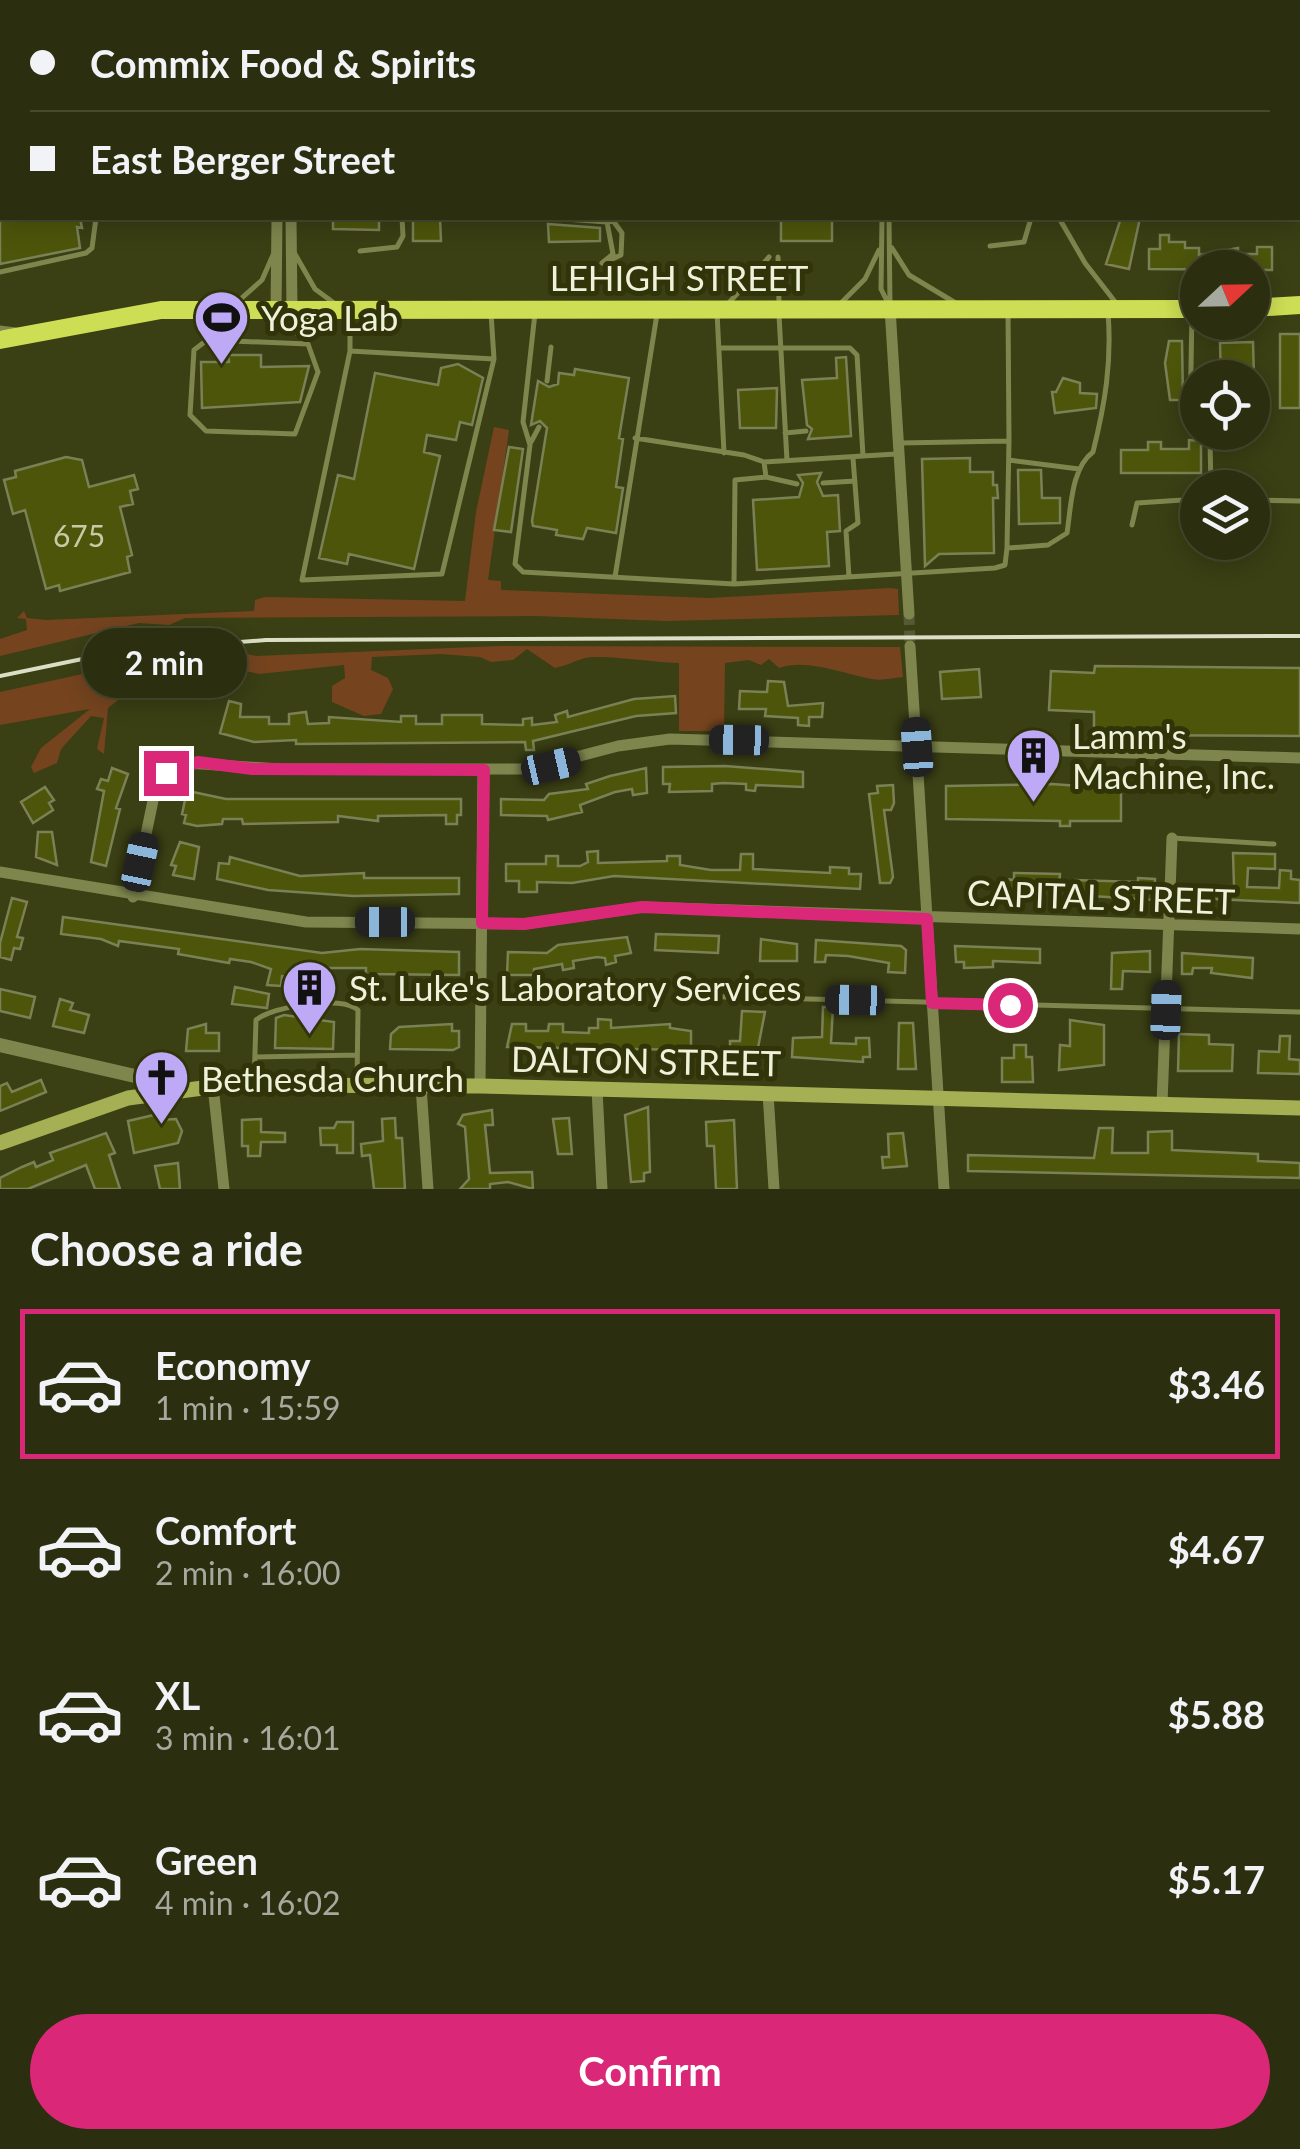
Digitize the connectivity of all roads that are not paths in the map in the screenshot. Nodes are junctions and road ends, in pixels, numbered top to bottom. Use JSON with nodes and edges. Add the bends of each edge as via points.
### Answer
{"nodes":[{"id":1,"x":96,"y":220,"type":"edge"},
{"id":2,"x":277,"y":220,"type":"edge"},
{"id":3,"x":291,"y":220,"type":"edge"},
{"id":4,"x":402,"y":220,"type":"edge"},
{"id":5,"x":604,"y":220,"type":"edge"},
{"id":6,"x":886,"y":220,"type":"edge"},
{"id":7,"x":886,"y":220,"type":"edge"},
{"id":8,"x":1030,"y":220,"type":"edge"},
{"id":9,"x":1060,"y":220,"type":"edge"},
{"id":10,"x":290,"y":242,"type":"junction"},
{"id":11,"x":990,"y":246,"type":"dead end"},
{"id":12,"x":880,"y":247,"type":"junction"},
{"id":13,"x":276,"y":248,"type":"junction"},
{"id":14,"x":892,"y":248,"type":"junction"},
{"id":15,"x":360,"y":251,"type":"dead end"},
{"id":16,"x":769,"y":257,"type":"dead end"},
{"id":17,"x":778,"y":257,"type":"dead end"},
{"id":18,"x":602,"y":263,"type":"dead end"},
{"id":19,"x":0,"y":272,"type":"edge"},
{"id":20,"x":1300,"y":306,"type":"edge"},
{"id":21,"x":1270,"y":307,"type":"edge"},
{"id":22,"x":834,"y":308,"type":"junction"},
{"id":23,"x":890,"y":308,"type":"junction"},
{"id":24,"x":966,"y":308,"type":"junction"},
{"id":25,"x":1008,"y":308,"type":"junction"},
{"id":26,"x":658,"y":309,"type":"junction"},
{"id":27,"x":720,"y":309,"type":"junction"},
{"id":28,"x":779,"y":309,"type":"junction"},
{"id":29,"x":1114,"y":309,"type":"junction"},
{"id":30,"x":1180,"y":309,"type":"edge"},
{"id":31,"x":204,"y":310,"type":"junction"},
{"id":32,"x":225,"y":310,"type":"junction"},
{"id":33,"x":350,"y":310,"type":"junction"},
{"id":34,"x":491,"y":310,"type":"junction"},
{"id":35,"x":536,"y":310,"type":"junction"},
{"id":36,"x":284,"y":311,"type":"junction"},
{"id":37,"x":0,"y":328,"type":"edge"},
{"id":38,"x":34,"y":332,"type":"junction"},
{"id":39,"x":0,"y":340,"type":"edge"},
{"id":40,"x":207,"y":340,"type":"junction"},
{"id":41,"x":308,"y":344,"type":"junction"},
{"id":42,"x":550,"y":347,"type":"dead end"},
{"id":43,"x":719,"y":348,"type":"junction"},
{"id":44,"x":779,"y":348,"type":"junction"},
{"id":45,"x":350,"y":351,"type":"junction"},
{"id":46,"x":494,"y":359,"type":"junction"},
{"id":47,"x":547,"y":381,"type":"dead end"},
{"id":48,"x":539,"y":427,"type":"dead end"},
{"id":49,"x":861,"y":427,"type":"junction"},
{"id":50,"x":852,"y":428,"type":"dead end"},
{"id":51,"x":806,"y":431,"type":"dead end"},
{"id":52,"x":785,"y":433,"type":"junction"},
{"id":53,"x":635,"y":438,"type":"junction"},
{"id":54,"x":1009,"y":441,"type":"junction"},
{"id":55,"x":530,"y":444,"type":"junction"},
{"id":56,"x":898,"y":448,"type":"junction"},
{"id":57,"x":724,"y":453,"type":"junction"},
{"id":58,"x":863,"y":456,"type":"junction"},
{"id":59,"x":853,"y":458,"type":"junction"},
{"id":60,"x":1009,"y":460,"type":"junction"},
{"id":61,"x":787,"y":461,"type":"junction"},
{"id":62,"x":764,"y":462,"type":"junction"},
{"id":63,"x":1080,"y":469,"type":"junction"},
{"id":64,"x":766,"y":477,"type":"junction"},
{"id":65,"x":855,"y":482,"type":"junction"},
{"id":66,"x":823,"y":483,"type":"dead end"},
{"id":67,"x":797,"y":484,"type":"dead end"},
{"id":68,"x":1270,"y":500,"type":"edge"},
{"id":69,"x":1180,"y":501,"type":"edge"},
{"id":70,"x":1300,"y":501,"type":"edge"},
{"id":71,"x":1132,"y":525,"type":"dead end"},
{"id":72,"x":1007,"y":548,"type":"junction"},
{"id":73,"x":906,"y":574,"type":"junction"},
{"id":74,"x":615,"y":577,"type":"junction"},
{"id":75,"x":849,"y":577,"type":"junction"},
{"id":76,"x":734,"y":584,"type":"junction"},
{"id":77,"x":909,"y":614,"type":"tunnel mouth"},
{"id":78,"x":910,"y":646,"type":"tunnel mouth"},
{"id":79,"x":917,"y":747,"type":"junction"},
{"id":80,"x":1300,"y":758,"type":"edge"},
{"id":81,"x":484,"y":770,"type":"junction"},
{"id":82,"x":1172,"y":838,"type":"joint"},
{"id":83,"x":1274,"y":844,"type":"dead end"},
{"id":84,"x":0,"y":872,"type":"edge"},
{"id":85,"x":133,"y":898,"type":"junction"},
{"id":86,"x":927,"y":919,"type":"junction"},
{"id":87,"x":482,"y":923,"type":"junction"},
{"id":88,"x":1169,"y":924,"type":"junction"},
{"id":89,"x":1300,"y":929,"type":"edge"},
{"id":90,"x":692,"y":996,"type":"dead end"},
{"id":91,"x":932,"y":1003,"type":"junction"},
{"id":92,"x":1166,"y":1010,"type":"junction"},
{"id":93,"x":1300,"y":1012,"type":"edge"},
{"id":94,"x":0,"y":1045,"type":"edge"},
{"id":95,"x":357,"y":1055,"type":"junction"},
{"id":96,"x":255,"y":1057,"type":"junction"},
{"id":97,"x":96,"y":1067,"type":"junction"},
{"id":98,"x":254,"y":1084,"type":"junction"},
{"id":99,"x":357,"y":1085,"type":"junction"},
{"id":100,"x":212,"y":1086,"type":"junction"},
{"id":101,"x":421,"y":1086,"type":"junction"},
{"id":102,"x":480,"y":1086,"type":"junction"},
{"id":103,"x":183,"y":1087,"type":"junction"},
{"id":104,"x":596,"y":1089,"type":"junction"},
{"id":105,"x":768,"y":1093,"type":"junction"},
{"id":106,"x":938,"y":1097,"type":"junction"},
{"id":107,"x":128,"y":1098,"type":"junction"},
{"id":108,"x":1162,"y":1104,"type":"junction"},
{"id":109,"x":1300,"y":1108,"type":"edge"},
{"id":110,"x":0,"y":1143,"type":"edge"},
{"id":111,"x":224,"y":1189,"type":"edge"},
{"id":112,"x":428,"y":1189,"type":"edge"},
{"id":113,"x":602,"y":1189,"type":"edge"},
{"id":114,"x":774,"y":1189,"type":"edge"},
{"id":115,"x":944,"y":1189,"type":"edge"}],
"edges":[{"from":1,"to":19,"type":"lane","via":[[86,253]]},
{"from":2,"to":13,"type":"street"},
{"from":3,"to":10,"type":"street"},
{"from":4,"to":15,"type":"lane","via":[[396,247]]},
{"from":5,"to":18,"type":"lane","via":[[612,229],[613,254]]},
{"from":6,"to":12,"type":"lane"},
{"from":7,"to":14,"type":"lane"},
{"from":8,"to":11,"type":"lane","via":[[1024,242]]},
{"from":9,"to":29,"type":"lane"},
{"from":10,"to":33,"type":"lane","via":[[314,289]]},
{"from":10,"to":36,"type":"street"},
{"from":12,"to":22,"type":"lane","via":[[865,279]]},
{"from":12,"to":23,"type":"lane","via":[[881,289]]},
{"from":13,"to":32,"type":"lane","via":[[254,290]]},
{"from":13,"to":36,"type":"street"},
{"from":14,"to":23,"type":"lane"},
{"from":14,"to":24,"type":"lane","via":[[908,275]]},
{"from":16,"to":27,"type":"lane"},
{"from":17,"to":28,"type":"lane"},
{"from":20,"to":21,"type":"highway"},
{"from":22,"to":23,"type":"highway","name":"LEHIGH STREET"},
{"from":22,"to":28,"type":"highway","name":"LEHIGH STREET"},
{"from":23,"to":24,"type":"highway","name":"LEHIGH STREET"},
{"from":23,"to":56,"type":"street"},
{"from":24,"to":25,"type":"highway","name":"LEHIGH STREET"},
{"from":25,"to":29,"type":"highway","name":"LEHIGH STREET"},
{"from":25,"to":54,"type":"lane"},
{"from":26,"to":27,"type":"highway","name":"LEHIGH STREET"},
{"from":26,"to":35,"type":"highway","name":"LEHIGH STREET"},
{"from":26,"to":53,"type":"lane"},
{"from":27,"to":28,"type":"highway","name":"LEHIGH STREET"},
{"from":27,"to":43,"type":"lane"},
{"from":28,"to":44,"type":"lane"},
{"from":29,"to":30,"type":"highway","name":"LEHIGH STREET"},
{"from":29,"to":63,"type":"lane","via":[[1099,427]]},
{"from":31,"to":32,"type":"highway","name":"LEHIGH STREET"},
{"from":31,"to":38,"type":"highway","name":"LEHIGH STREET","via":[[162,310]]},
{"from":31,"to":40,"type":"lane"},
{"from":32,"to":36,"type":"highway","name":"LEHIGH STREET"},
{"from":33,"to":34,"type":"highway","name":"LEHIGH STREET"},
{"from":33,"to":36,"type":"highway","name":"LEHIGH STREET"},
{"from":33,"to":45,"type":"lane"},
{"from":34,"to":35,"type":"highway","name":"LEHIGH STREET"},
{"from":34,"to":46,"type":"lane"},
{"from":35,"to":55,"type":"lane","via":[[523,422]]},
{"from":36,"to":41,"type":"lane"},
{"from":37,"to":38,"type":"lane"},
{"from":38,"to":39,"type":"highway","name":"LEHIGH STREET"},
{"from":40,"to":41,"type":"lane"},
{"from":40,"to":41,"type":"lane","via":[[194,350],[190,415],[206,430],[296,434],[318,372]]},
{"from":42,"to":47,"type":"lane"},
{"from":43,"to":44,"type":"lane"},
{"from":43,"to":57,"type":"lane"},
{"from":44,"to":49,"type":"lane","via":[[850,348],[857,355]]},
{"from":44,"to":52,"type":"lane"},
{"from":45,"to":46,"type":"lane"},
{"from":45,"to":46,"type":"lane","via":[[302,580],[442,574]]},
{"from":48,"to":55,"type":"lane"},
{"from":49,"to":50,"type":"lane"},
{"from":49,"to":58,"type":"lane"},
{"from":51,"to":52,"type":"lane"},
{"from":52,"to":61,"type":"lane"},
{"from":53,"to":57,"type":"lane"},
{"from":53,"to":74,"type":"lane"},
{"from":54,"to":56,"type":"lane"},
{"from":54,"to":60,"type":"lane"},
{"from":55,"to":74,"type":"lane","via":[[515,564],[523,572]]},
{"from":56,"to":58,"type":"lane"},
{"from":56,"to":73,"type":"street"},
{"from":57,"to":62,"type":"lane"},
{"from":58,"to":59,"type":"lane"},
{"from":59,"to":61,"type":"lane"},
{"from":59,"to":65,"type":"lane"},
{"from":60,"to":63,"type":"lane"},
{"from":60,"to":72,"type":"lane"},
{"from":61,"to":62,"type":"lane"},
{"from":62,"to":64,"type":"lane"},
{"from":63,"to":72,"type":"lane","via":[[1067,534],[1048,545]]},
{"from":64,"to":67,"type":"lane"},
{"from":64,"to":76,"type":"lane","via":[[735,480]]},
{"from":65,"to":66,"type":"lane"},
{"from":65,"to":75,"type":"lane","via":[[858,524],[846,531]]},
{"from":68,"to":70,"type":"lane"},
{"from":69,"to":71,"type":"lane","via":[[1137,503]]},
{"from":72,"to":73,"type":"lane","via":[[1005,564],[994,568]]},
{"from":73,"to":75,"type":"lane"},
{"from":73,"to":77,"type":"street"},
{"from":74,"to":76,"type":"lane"},
{"from":75,"to":76,"type":"lane"},
{"from":78,"to":79,"type":"street"},
{"from":79,"to":80,"type":"street"},
{"from":79,"to":81,"type":"street","via":[[670,739],[551,766]]},
{"from":79,"to":86,"type":"street"},
{"from":81,"to":85,"type":"street","via":[[176,766],[155,792]]},
{"from":81,"to":87,"type":"street"},
{"from":82,"to":83,"type":"lane"},
{"from":82,"to":88,"type":"street"},
{"from":84,"to":85,"type":"street","name":"CAPITAL STREET"},
{"from":85,"to":87,"type":"street","name":"CAPITAL STREET","via":[[306,922]]},
{"from":86,"to":87,"type":"street","name":"CAPITAL STREET","via":[[642,907],[524,924]]},
{"from":86,"to":88,"type":"street","name":"CAPITAL STREET"},
{"from":86,"to":91,"type":"street"},
{"from":87,"to":102,"type":"street"},
{"from":88,"to":89,"type":"street","name":"CAPITAL STREET"},
{"from":88,"to":92,"type":"street"},
{"from":90,"to":91,"type":"lane"},
{"from":91,"to":92,"type":"lane"},
{"from":91,"to":106,"type":"street"},
{"from":92,"to":93,"type":"lane"},
{"from":92,"to":108,"type":"street"},
{"from":94,"to":97,"type":"street"},
{"from":95,"to":96,"type":"lane"},
{"from":95,"to":96,"type":"lane","via":[[358,1010],[347,1003],[260,1016]]},
{"from":95,"to":99,"type":"lane"},
{"from":96,"to":98,"type":"lane"},
{"from":97,"to":103,"type":"street"},
{"from":97,"to":107,"type":"street","via":[[124,1084]]},
{"from":98,"to":99,"type":"main road","name":"DALTON STREET"},
{"from":98,"to":100,"type":"main road","name":"DALTON STREET"},
{"from":99,"to":101,"type":"main road","name":"DALTON STREET"},
{"from":100,"to":103,"type":"main road","name":"DALTON STREET"},
{"from":100,"to":111,"type":"street"},
{"from":101,"to":102,"type":"main road","name":"DALTON STREET"},
{"from":101,"to":112,"type":"street"},
{"from":102,"to":104,"type":"main road","name":"DALTON STREET"},
{"from":103,"to":107,"type":"main road","name":"DALTON STREET"},
{"from":104,"to":105,"type":"main road","name":"DALTON STREET"},
{"from":104,"to":113,"type":"street"},
{"from":105,"to":106,"type":"main road","name":"DALTON STREET"},
{"from":105,"to":114,"type":"street"},
{"from":106,"to":108,"type":"main road","name":"DALTON STREET"},
{"from":106,"to":115,"type":"street"},
{"from":107,"to":110,"type":"main road","name":"DALTON STREET"},
{"from":108,"to":109,"type":"main road","name":"DALTON STREET"}]}
